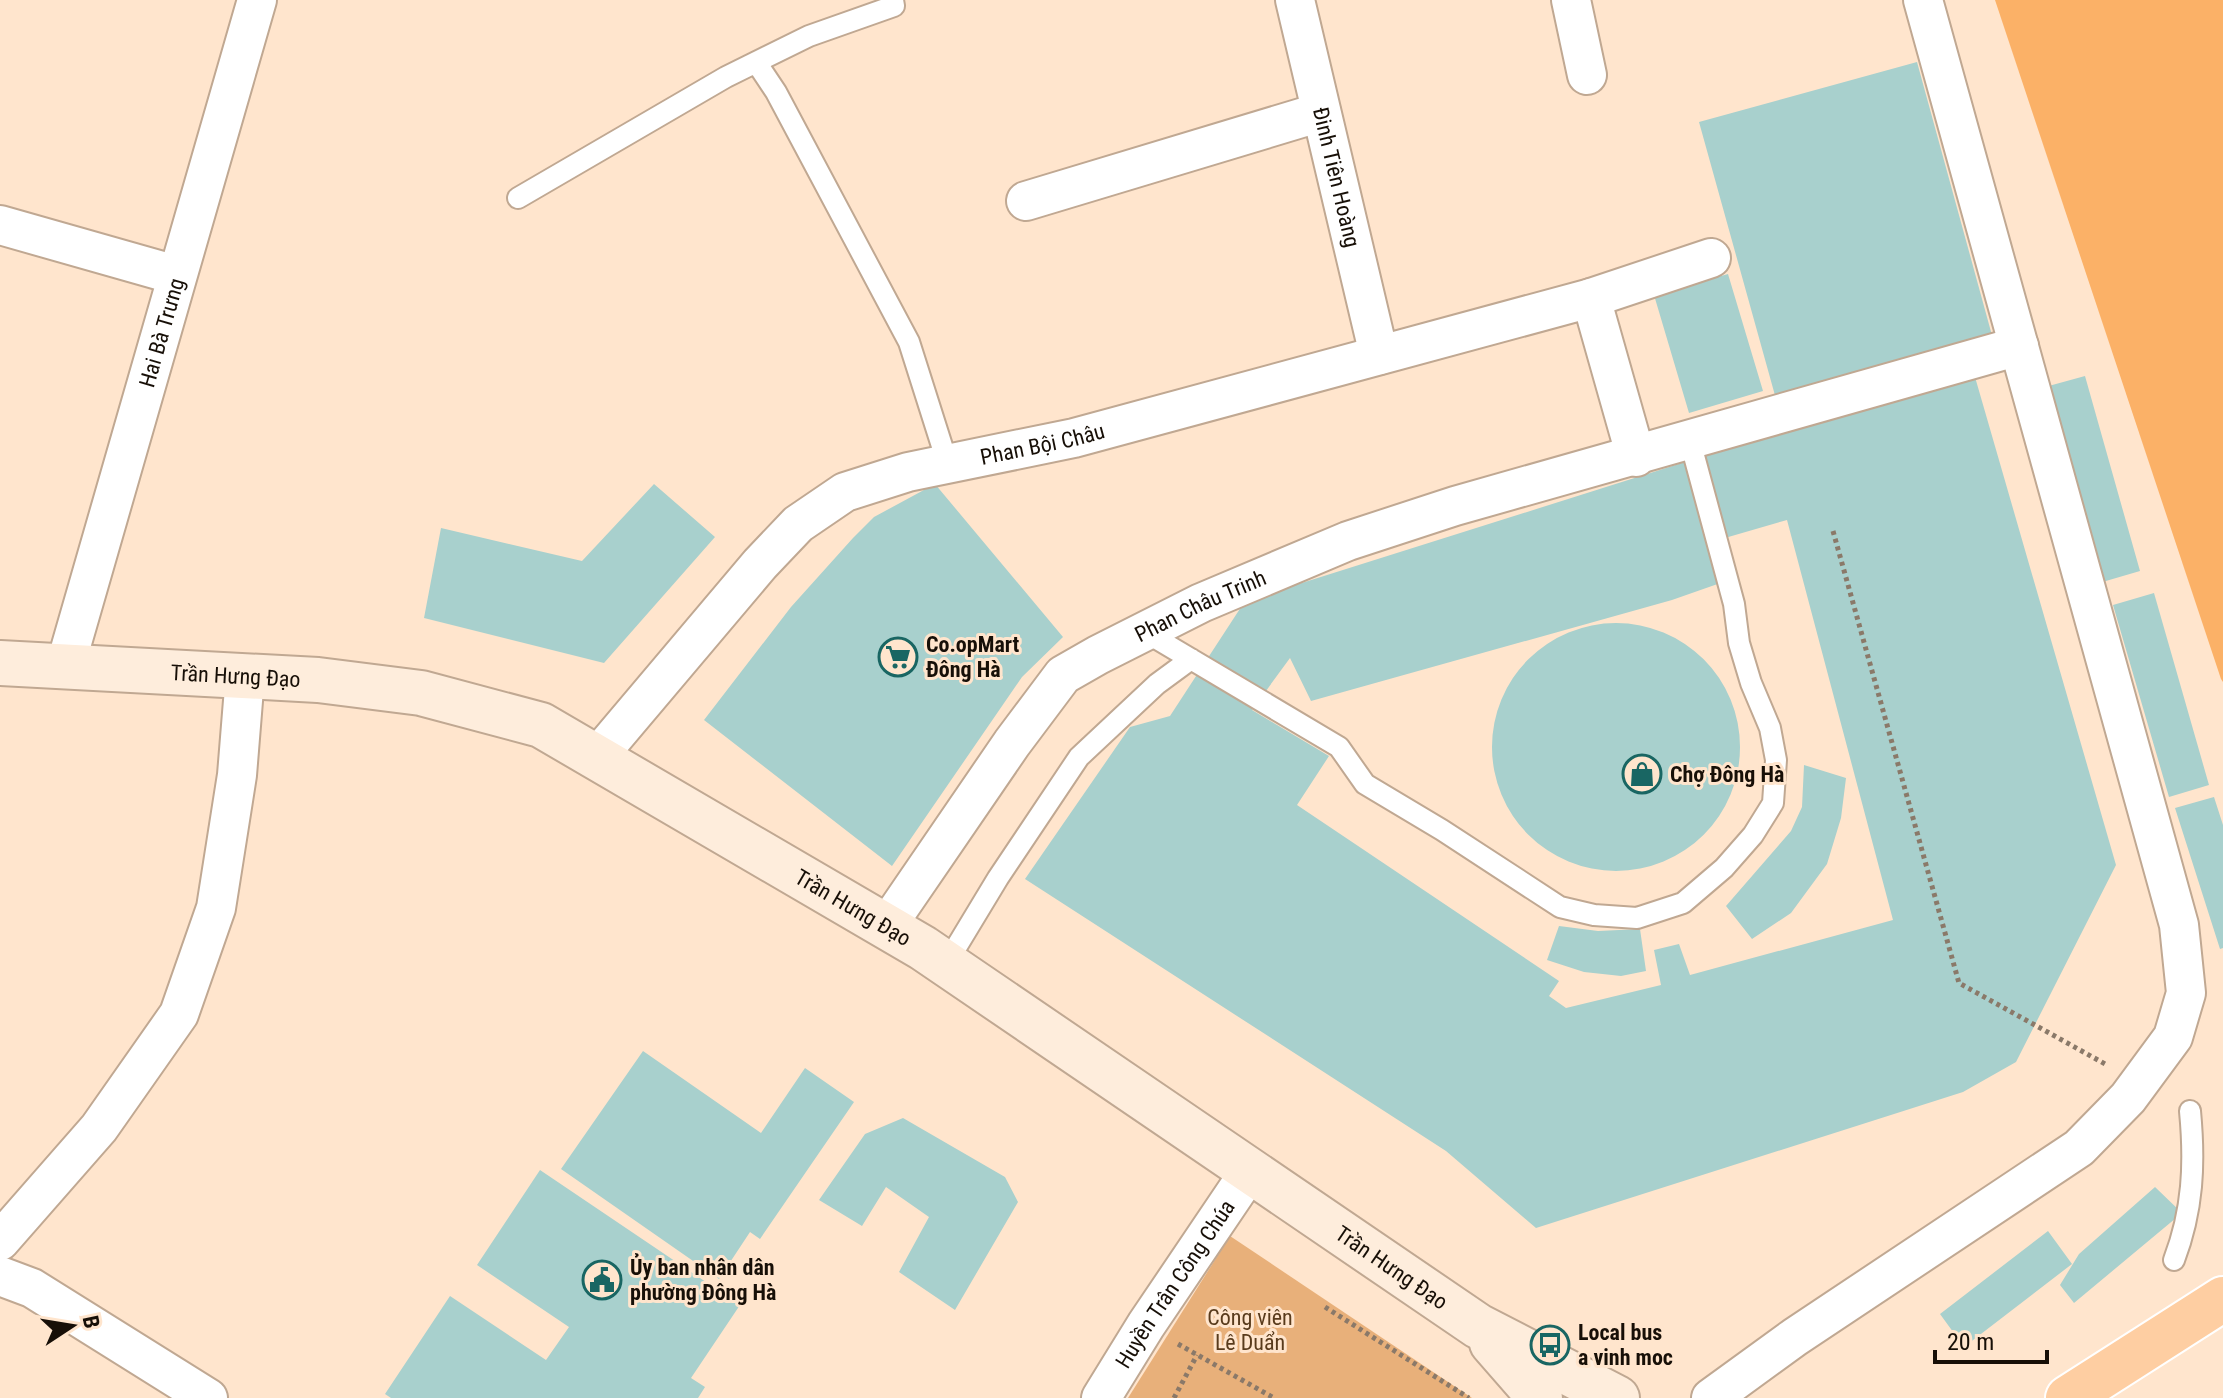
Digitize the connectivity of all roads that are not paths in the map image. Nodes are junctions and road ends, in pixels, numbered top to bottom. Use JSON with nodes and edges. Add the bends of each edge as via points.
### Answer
{"nodes":[{"id":1,"x":257,"y":0,"type":"edge"},
{"id":2,"x":893,"y":0,"type":"edge"},
{"id":3,"x":1295,"y":0,"type":"edge"},
{"id":4,"x":1571,"y":0,"type":"edge"},
{"id":5,"x":1923,"y":0,"type":"edge"},
{"id":6,"x":756,"y":62,"type":"junction"},
{"id":7,"x":1587,"y":75,"type":"dead end"},
{"id":8,"x":1321,"y":112,"type":"junction"},
{"id":9,"x":518,"y":198,"type":"dead end"},
{"id":10,"x":1026,"y":201,"type":"dead end"},
{"id":11,"x":0,"y":225,"type":"edge"},
{"id":12,"x":1711,"y":258,"type":"dead end"},
{"id":13,"x":176,"y":275,"type":"junction"},
{"id":14,"x":1591,"y":298,"type":"junction"},
{"id":15,"x":2019,"y":346,"type":"junction"},
{"id":16,"x":1379,"y":355,"type":"junction"},
{"id":17,"x":1690,"y":441,"type":"junction"},
{"id":18,"x":1636,"y":457,"type":"junction"},
{"id":19,"x":948,"y":465,"type":"junction"},
{"id":20,"x":1147,"y":633,"type":"junction"},
{"id":21,"x":1191,"y":659,"type":"junction"},
{"id":22,"x":0,"y":663,"type":"edge"},
{"id":23,"x":65,"y":667,"type":"junction"},
{"id":24,"x":245,"y":676,"type":"junction"},
{"id":25,"x":597,"y":757,"type":"junction"},
{"id":26,"x":886,"y":927,"type":"junction"},
{"id":27,"x":946,"y":964,"type":"junction"},
{"id":28,"x":2190,"y":1111,"type":"dead end"},
{"id":29,"x":1250,"y":1171,"type":"junction"},
{"id":30,"x":0,"y":1241,"type":"edge"},
{"id":31,"x":2174,"y":1260,"type":"dead end"},
{"id":32,"x":0,"y":1276,"type":"edge"},
{"id":33,"x":2223,"y":1299,"type":"edge"},
{"id":34,"x":1478,"y":1326,"type":"junction"},
{"id":35,"x":2150,"y":1346,"type":"junction"},
{"id":36,"x":208,"y":1398,"type":"edge"},
{"id":37,"x":1101,"y":1398,"type":"edge"},
{"id":38,"x":1540,"y":1398,"type":"edge"},
{"id":39,"x":1617,"y":1398,"type":"edge"},
{"id":40,"x":1711,"y":1398,"type":"edge"},
{"id":41,"x":2044,"y":1398,"type":"edge"},
{"id":42,"x":2068,"y":1398,"type":"edge"}],
"edges":[{"from":1,"to":13,"type":"street","name":"Hai Bà Trưng"},
{"from":2,"to":6,"type":"lane","via":[[894,6],[809,36]]},
{"from":3,"to":8,"type":"street","name":"Đinh Tiên Hoàng"},
{"from":4,"to":7,"type":"street"},
{"from":5,"to":15,"type":"street"},
{"from":6,"to":9,"type":"lane"},
{"from":6,"to":19,"type":"lane","via":[[909,342]]},
{"from":8,"to":10,"type":"street"},
{"from":8,"to":16,"type":"street","name":"Đinh Tiên Hoàng"},
{"from":11,"to":13,"type":"street"},
{"from":12,"to":14,"type":"street","name":"Phan Bội Châu"},
{"from":13,"to":23,"type":"street","name":"Hai Bà Trưng"},
{"from":14,"to":16,"type":"street","name":"Phan Bội Châu"},
{"from":14,"to":18,"type":"street"},
{"from":15,"to":17,"type":"street","name":"Phan Châu Trinh"},
{"from":15,"to":40,"type":"street","via":[[2179,925],[2186,993],[2173,1037],[2128,1098],[2079,1148]]},
{"from":16,"to":19,"type":"street","name":"Phan Bội Châu","via":[[1074,438]]},
{"from":17,"to":18,"type":"street","name":"Phan Châu Trinh"},
{"from":17,"to":21,"type":"lane","via":[[1734,604],[1739,643],[1776,760],[1773,803],[1753,835],[1683,903],[1637,918],[1560,907],[1365,784],[1339,747]]},
{"from":18,"to":20,"type":"street","name":"Phan Châu Trinh","via":[[1348,541],[1201,603]]},
{"from":19,"to":25,"type":"street","name":"Phan Bội Châu","via":[[845,492],[798,524]]},
{"from":20,"to":21,"type":"lane"},
{"from":20,"to":26,"type":"street","name":"Phan Châu Trinh","via":[[1063,675]]},
{"from":21,"to":27,"type":"lane","via":[[1079,757]]},
{"from":22,"to":23,"type":"main road","name":"Trần Hưng Đạo"},
{"from":23,"to":24,"type":"main road","name":"Trần Hưng Đạo"},
{"from":24,"to":25,"type":"main road","name":"Trần Hưng Đạo","via":[[421,693],[541,725]]},
{"from":24,"to":30,"type":"street","via":[[237,775],[216,908],[179,1014],[99,1128]]},
{"from":25,"to":26,"type":"main road","name":"Trần Hưng Đạo"},
{"from":26,"to":27,"type":"main road","name":"Trần Hưng Đạo"},
{"from":27,"to":29,"type":"main road","name":"Trần Hưng Đạo"},
{"from":28,"to":31,"type":"lane","via":[[2193,1185]]},
{"from":29,"to":34,"type":"main road","name":"Trần Hưng Đạo"},
{"from":29,"to":37,"type":"street","name":"Huyền Trân Công Chúa"},
{"from":32,"to":36,"type":"street","via":[[32,1288]]},
{"from":33,"to":35,"type":"highway"},
{"from":34,"to":38,"type":"main road"},
{"from":34,"to":39,"type":"main road","name":"Trần Hưng Đạo"},
{"from":35,"to":41,"type":"main road"},
{"from":35,"to":42,"type":"highway"}]}
